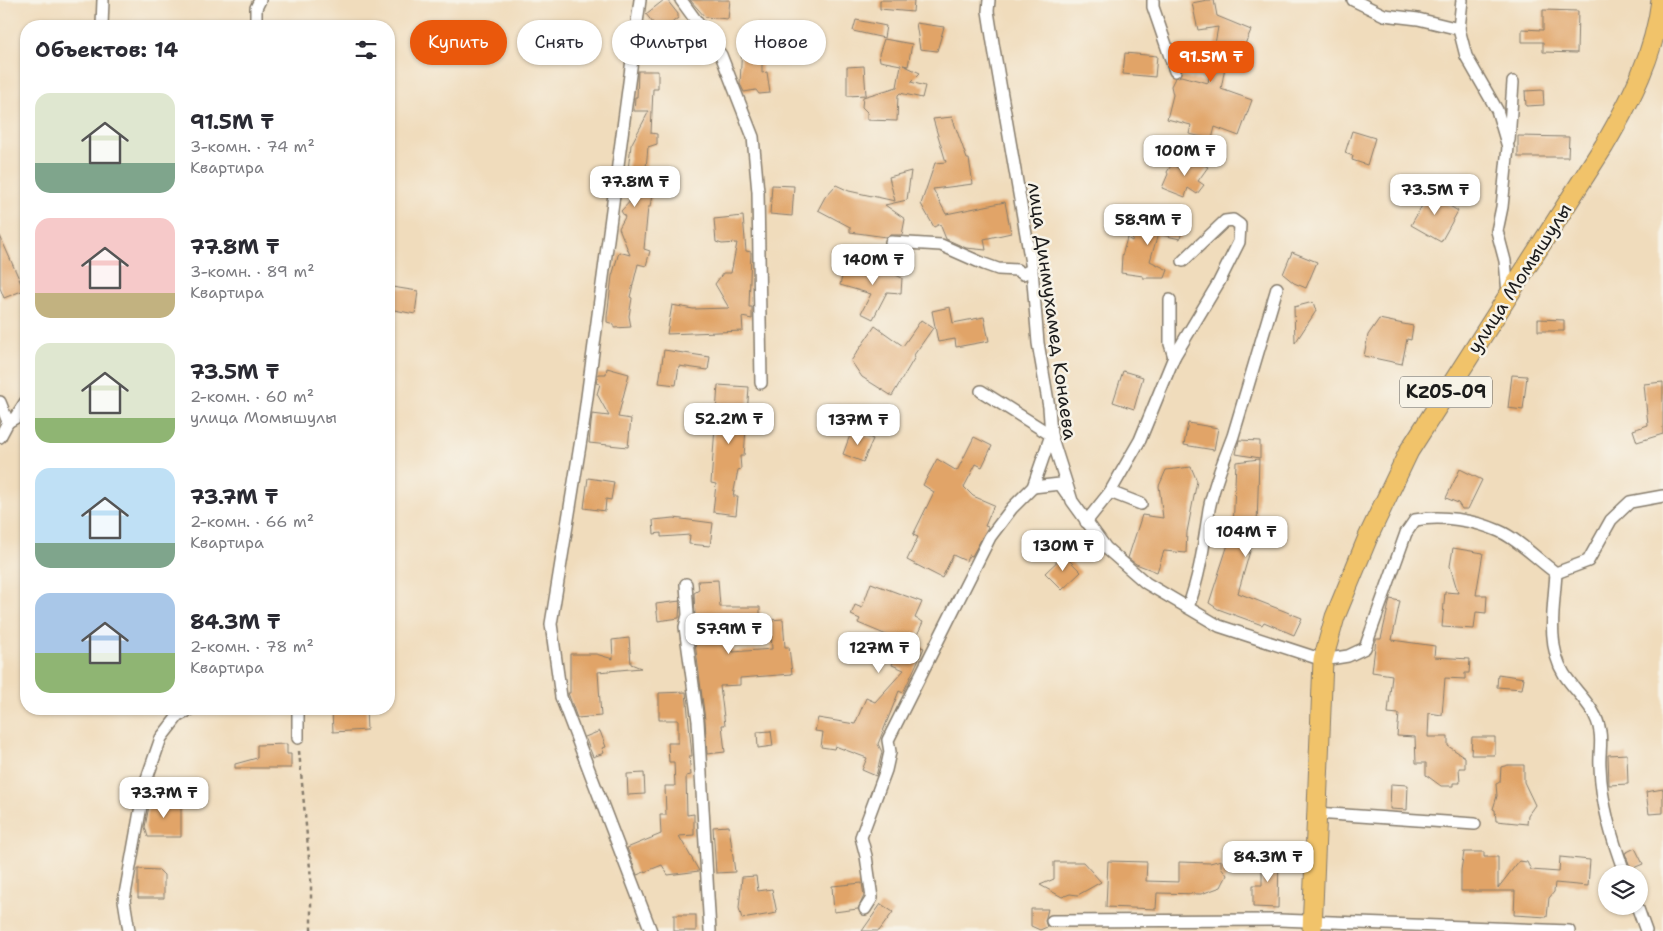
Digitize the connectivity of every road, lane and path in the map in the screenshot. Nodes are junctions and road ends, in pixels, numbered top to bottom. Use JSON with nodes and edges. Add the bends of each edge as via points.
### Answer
{"nodes":[{"id":1,"x":103,"y":0,"type":"edge"},
{"id":2,"x":260,"y":0,"type":"edge"},
{"id":3,"x":640,"y":0,"type":"edge"},
{"id":4,"x":681,"y":0,"type":"edge"},
{"id":5,"x":989,"y":0,"type":"edge"},
{"id":6,"x":1153,"y":0,"type":"edge"},
{"id":7,"x":1353,"y":0,"type":"edge"},
{"id":8,"x":1462,"y":0,"type":"edge"},
{"id":9,"x":1661,"y":0,"type":"edge"},
{"id":10,"x":102,"y":20,"type":"edge"},
{"id":11,"x":256,"y":20,"type":"edge"},
{"id":12,"x":1459,"y":29,"type":"junction"},
{"id":13,"x":1175,"y":71,"type":"dead end"},
{"id":14,"x":1513,"y":82,"type":"dead end"},
{"id":15,"x":1508,"y":147,"type":"junction"},
{"id":16,"x":891,"y":242,"type":"dead end"},
{"id":17,"x":1183,"y":261,"type":"dead end"},
{"id":18,"x":1032,"y":269,"type":"junction"},
{"id":19,"x":1277,"y":288,"type":"dead end"},
{"id":20,"x":1508,"y":293,"type":"junction"},
{"id":21,"x":1170,"y":300,"type":"dead end"},
{"id":22,"x":1174,"y":356,"type":"junction"},
{"id":23,"x":761,"y":383,"type":"dead end"},
{"id":24,"x":981,"y":391,"type":"dead end"},
{"id":25,"x":0,"y":402,"type":"edge"},
{"id":26,"x":20,"y":410,"type":"edge"},
{"id":27,"x":8,"y":422,"type":"junction"},
{"id":28,"x":1051,"y":435,"type":"junction"},
{"id":29,"x":0,"y":437,"type":"edge"},
{"id":30,"x":1033,"y":487,"type":"junction"},
{"id":31,"x":1110,"y":492,"type":"junction"},
{"id":32,"x":1663,"y":496,"type":"edge"},
{"id":33,"x":1072,"y":501,"type":"junction"},
{"id":34,"x":1141,"y":504,"type":"dead end"},
{"id":35,"x":1086,"y":522,"type":"junction"},
{"id":36,"x":1556,"y":573,"type":"junction"},
{"id":37,"x":686,"y":584,"type":"dead end"},
{"id":38,"x":1188,"y":607,"type":"junction"},
{"id":39,"x":1323,"y":660,"type":"junction"},
{"id":40,"x":180,"y":715,"type":"edge"},
{"id":41,"x":298,"y":715,"type":"edge"},
{"id":42,"x":298,"y":738,"type":"joint"},
{"id":43,"x":1316,"y":813,"type":"junction"},
{"id":44,"x":1475,"y":824,"type":"dead end"},
{"id":45,"x":1622,"y":865,"type":"edge"},
{"id":46,"x":865,"y":909,"type":"dead end"},
{"id":47,"x":1640,"y":915,"type":"edge"},
{"id":48,"x":1052,"y":921,"type":"dead end"},
{"id":49,"x":1312,"y":927,"type":"edge"},
{"id":50,"x":129,"y":931,"type":"edge"},
{"id":51,"x":311,"y":931,"type":"edge"},
{"id":52,"x":650,"y":931,"type":"edge"},
{"id":53,"x":710,"y":931,"type":"edge"},
{"id":54,"x":1569,"y":931,"type":"edge"},
{"id":55,"x":1646,"y":931,"type":"edge"}],
"edges":[{"from":1,"to":10,"type":"street"},
{"from":2,"to":11,"type":"street"},
{"from":3,"to":52,"type":"street","via":[[583,427],[551,624],[561,697]]},
{"from":4,"to":23,"type":"street","via":[[722,55],[753,137],[758,192]]},
{"from":5,"to":18,"type":"street","name":"лица Динмухамед Конаева","via":[[994,52]]},
{"from":6,"to":13,"type":"street","via":[[1152,7]]},
{"from":7,"to":12,"type":"street","via":[[1384,15]]},
{"from":8,"to":12,"type":"street"},
{"from":9,"to":20,"type":"main road","name":"улица Момышулы","number":"KZ05-09","via":[[1649,56],[1630,101]]},
{"from":12,"to":15,"type":"street","via":[[1466,56],[1496,110]]},
{"from":14,"to":15,"type":"street"},
{"from":15,"to":20,"type":"street","via":[[1497,231],[1505,261]]},
{"from":16,"to":18,"type":"street","via":[[941,245],[998,269],[1018,270],[1023,274]]},
{"from":17,"to":22,"type":"street","via":[[1225,221],[1232,220],[1240,225],[1240,242]]},
{"from":18,"to":28,"type":"street","name":"лица Динмухамед Конаева"},
{"from":19,"to":38,"type":"street","via":[[1233,436],[1223,457],[1210,508],[1205,546]]},
{"from":20,"to":39,"type":"main road","name":"улица Момышулы","number":"KZ05-09","via":[[1409,451],[1335,617]]},
{"from":21,"to":22,"type":"street","via":[[1170,344]]},
{"from":22,"to":31,"type":"street","via":[[1140,440]]},
{"from":24,"to":28,"type":"street"},
{"from":25,"to":27,"type":"street"},
{"from":26,"to":27,"type":"street"},
{"from":27,"to":29,"type":"street"},
{"from":28,"to":30,"type":"street"},
{"from":28,"to":33,"type":"street","name":"лица Динмухамед Конаева"},
{"from":30,"to":33,"type":"street","via":[[1060,484]]},
{"from":30,"to":46,"type":"street","via":[[990,537],[888,740],[890,752],[886,770],[861,838],[872,898]]},
{"from":31,"to":34,"type":"street"},
{"from":31,"to":35,"type":"street"},
{"from":32,"to":36,"type":"street","via":[[1630,502],[1611,520],[1588,561]]},
{"from":33,"to":35,"type":"street","name":"лица Динмухамед Конаева"},
{"from":35,"to":38,"type":"street","name":"лица Динмухамед Конаева","via":[[1106,548],[1146,583]]},
{"from":36,"to":39,"type":"street","via":[[1501,532],[1477,524],[1434,517],[1415,520],[1406,533],[1365,648],[1348,656]]},
{"from":36,"to":45,"type":"street","via":[[1555,656],[1564,674],[1596,715],[1606,818]]},
{"from":37,"to":53,"type":"street","via":[[688,615],[685,627],[698,721]]},
{"from":38,"to":39,"type":"street","name":"лица Динмухамед Конаева","via":[[1219,626]]},
{"from":39,"to":43,"type":"main road","name":"улица Момышулы","number":"KZ05-09"},
{"from":40,"to":50,"type":"street","via":[[161,738],[145,784],[124,900]]},
{"from":41,"to":42,"type":"street"},
{"from":42,"to":51,"type":"path","via":[[311,879]]},
{"from":43,"to":44,"type":"street"},
{"from":43,"to":49,"type":"main road","number":"KZ05-09"},
{"from":47,"to":55,"type":"street"},
{"from":48,"to":49,"type":"street","via":[[1279,920]]},
{"from":49,"to":54,"type":"street"}]}
